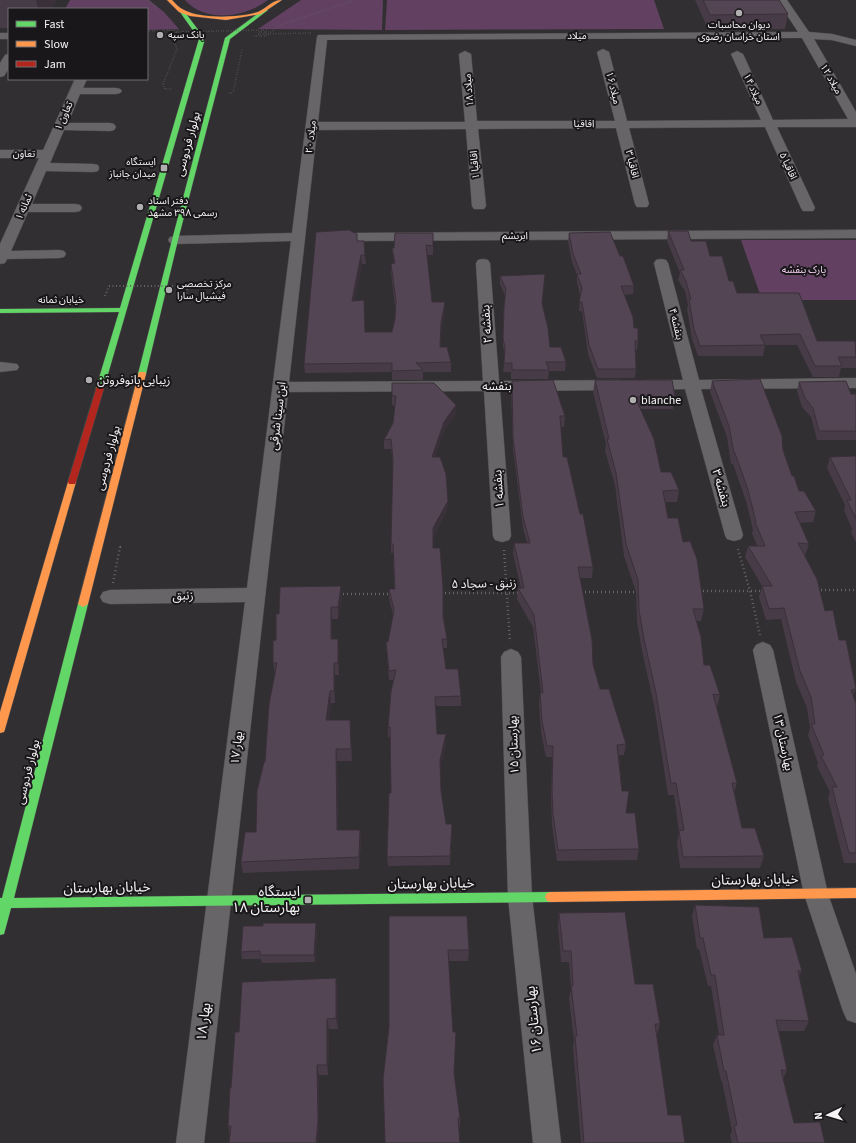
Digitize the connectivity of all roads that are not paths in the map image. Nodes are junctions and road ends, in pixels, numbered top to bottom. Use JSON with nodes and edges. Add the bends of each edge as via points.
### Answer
{"nodes":[{"id":1,"x":170,"y":0,"type":"edge"},
{"id":2,"x":280,"y":0,"type":"edge"},
{"id":3,"x":782,"y":0,"type":"edge"},
{"id":4,"x":266,"y":10,"type":"junction"},
{"id":5,"x":182,"y":12,"type":"junction"},
{"id":6,"x":223,"y":30,"type":"dead end"},
{"id":7,"x":235,"y":33,"type":"junction"},
{"id":8,"x":806,"y":35,"type":"junction"},
{"id":9,"x":322,"y":37,"type":"joint"},
{"id":10,"x":856,"y":43,"type":"edge"},
{"id":11,"x":603,"y":52,"type":"dead end"},
{"id":12,"x":465,"y":54,"type":"dead end"},
{"id":13,"x":737,"y":54,"type":"dead end"},
{"id":14,"x":8,"y":59,"type":"edge"},
{"id":15,"x":0,"y":74,"type":"edge"},
{"id":16,"x":81,"y":80,"type":"edge"},
{"id":17,"x":76,"y":91,"type":"junction"},
{"id":18,"x":116,"y":91,"type":"dead end"},
{"id":19,"x":856,"y":122,"type":"edge"},
{"id":20,"x":769,"y":123,"type":"junction"},
{"id":21,"x":622,"y":124,"type":"junction"},
{"id":22,"x":472,"y":125,"type":"junction"},
{"id":23,"x":60,"y":126,"type":"junction"},
{"id":24,"x":312,"y":126,"type":"junction"},
{"id":25,"x":110,"y":127,"type":"dead end"},
{"id":26,"x":0,"y":154,"type":"edge"},
{"id":27,"x":48,"y":154,"type":"junction"},
{"id":28,"x":41,"y":167,"type":"junction"},
{"id":29,"x":93,"y":168,"type":"dead end"},
{"id":30,"x":642,"y":204,"type":"dead end"},
{"id":31,"x":479,"y":206,"type":"dead end"},
{"id":32,"x":23,"y":208,"type":"junction"},
{"id":33,"x":75,"y":208,"type":"dead end"},
{"id":34,"x":808,"y":208,"type":"dead end"},
{"id":35,"x":856,"y":234,"type":"edge"},
{"id":36,"x":299,"y":237,"type":"junction"},
{"id":37,"x":357,"y":237,"type":"edge"},
{"id":38,"x":175,"y":240,"type":"junction"},
{"id":39,"x":59,"y":254,"type":"dead end"},
{"id":40,"x":1,"y":258,"type":"edge"},
{"id":41,"x":483,"y":263,"type":"dead end"},
{"id":42,"x":661,"y":263,"type":"dead end"},
{"id":43,"x":123,"y":310,"type":"junction"},
{"id":44,"x":0,"y":311,"type":"edge"},
{"id":45,"x":692,"y":384,"type":"junction"},
{"id":46,"x":856,"y":384,"type":"edge"},
{"id":47,"x":491,"y":386,"type":"junction"},
{"id":48,"x":281,"y":387,"type":"junction"},
{"id":49,"x":734,"y":535,"type":"road end"},
{"id":50,"x":502,"y":536,"type":"road end"},
{"id":51,"x":256,"y":595,"type":"junction"},
{"id":52,"x":110,"y":597,"type":"road end"},
{"id":53,"x":763,"y":650,"type":"road end"},
{"id":54,"x":511,"y":657,"type":"road end"},
{"id":55,"x":0,"y":729,"type":"edge"},
{"id":56,"x":856,"y":893,"type":"edge"},
{"id":57,"x":816,"y":894,"type":"junction"},
{"id":58,"x":520,"y":897,"type":"junction"},
{"id":59,"x":218,"y":900,"type":"junction"},
{"id":60,"x":4,"y":903,"type":"edge"},
{"id":61,"x":0,"y":930,"type":"edge"},
{"id":62,"x":856,"y":1011,"type":"edge"},
{"id":63,"x":190,"y":1143,"type":"edge"},
{"id":64,"x":547,"y":1143,"type":"edge"}],
"edges":[{"from":1,"to":5,"type":"main road","name":"بولوار فردوسی"},
{"from":2,"to":4,"type":"main road","name":"بولوار فردوسی"},
{"from":3,"to":8,"type":"street","name":"میلاد ۱۲"},
{"from":4,"to":5,"type":"main road","via":[[242,17],[222,19],[201,18]]},
{"from":4,"to":7,"type":"main road","name":"بولوار فردوسی"},
{"from":5,"to":43,"type":"main road","name":"بولوار فردوسی","via":[[203,32],[202,39]]},
{"from":6,"to":7,"type":"main road"},
{"from":7,"to":38,"type":"main road","name":"بولوار فردوسی","via":[[228,38]]},
{"from":8,"to":9,"type":"street","name":"میلاد"},
{"from":8,"to":10,"type":"street","name":"میلاد","via":[[832,37]]},
{"from":8,"to":19,"type":"street","name":"میلاد ۱۲"},
{"from":9,"to":24,"type":"street","name":"میلاد ۲۰"},
{"from":11,"to":21,"type":"street","name":"میلاد ۱۶"},
{"from":12,"to":22,"type":"street","name":"میلاد ۱۸"},
{"from":13,"to":20,"type":"street","name":"میلاد ۱۴"},
{"from":14,"to":15,"type":"street"},
{"from":16,"to":17,"type":"street","name":"تعاون ۱"},
{"from":17,"to":18,"type":"street"},
{"from":17,"to":23,"type":"street","name":"تعاون ۱"},
{"from":19,"to":20,"type":"street","name":"اقاقیا"},
{"from":20,"to":21,"type":"street","name":"اقاقیا"},
{"from":20,"to":34,"type":"street","name":"اقاقیا ۵"},
{"from":21,"to":22,"type":"street","name":"اقاقیا"},
{"from":21,"to":30,"type":"street","name":"اقاقیا ۳"},
{"from":22,"to":24,"type":"street","name":"اقاقیا"},
{"from":22,"to":31,"type":"street","name":"اقاقیا ۱"},
{"from":23,"to":25,"type":"street"},
{"from":23,"to":27,"type":"street","name":"تعاون ۱"},
{"from":24,"to":36,"type":"street","name":"میلاد ۲۰"},
{"from":26,"to":27,"type":"street","name":"تعاون"},
{"from":27,"to":28,"type":"street","name":"ثمانه ۱"},
{"from":28,"to":29,"type":"street"},
{"from":28,"to":32,"type":"street","name":"ثمانه ۱"},
{"from":32,"to":33,"type":"street"},
{"from":32,"to":40,"type":"street","name":"ثمانه ۱"},
{"from":35,"to":37,"type":"street","name":"ابریشم"},
{"from":36,"to":38,"type":"street"},
{"from":36,"to":48,"type":"street","name":"ابن سینا شرقی"},
{"from":38,"to":60,"type":"main road","name":"بولوار فردوسی"},
{"from":39,"to":40,"type":"street"},
{"from":41,"to":47,"type":"street","name":"بنفشه ۲"},
{"from":42,"to":45,"type":"street","name":"بنفشه ۴"},
{"from":43,"to":44,"type":"main road","name":"خیابان ثمانه"},
{"from":43,"to":55,"type":"main road","name":"بولوار فردوسی"},
{"from":45,"to":46,"type":"street","name":"بنفشه"},
{"from":45,"to":47,"type":"street","name":"بنفشه"},
{"from":45,"to":49,"type":"street","name":"بنفشه ۳"},
{"from":47,"to":48,"type":"street","name":"بنفشه"},
{"from":47,"to":50,"type":"street","name":"بنفشه ۱"},
{"from":48,"to":51,"type":"street","name":"ابن سینا شرقی"},
{"from":51,"to":52,"type":"street","name":"زنبق"},
{"from":51,"to":59,"type":"street","name":"بهار ۱۷"},
{"from":53,"to":57,"type":"street","name":"بهارستان ۱۳"},
{"from":54,"to":58,"type":"street","name":"بهارستان ۱۵"},
{"from":56,"to":57,"type":"main road","name":"خیابان بهارستان"},
{"from":57,"to":58,"type":"main road","name":"خیابان بهارستان"},
{"from":57,"to":62,"type":"street","name":"بهارستان ۱۳"},
{"from":58,"to":59,"type":"main road","name":"خیابان بهارستان"},
{"from":58,"to":64,"type":"street","name":"بهارستان ۱۶"},
{"from":59,"to":60,"type":"main road","name":"خیابان بهارستان"},
{"from":59,"to":63,"type":"street","name":"بهار ۱۸"},
{"from":60,"to":61,"type":"main road","name":"بولوار فردوسی"}]}
